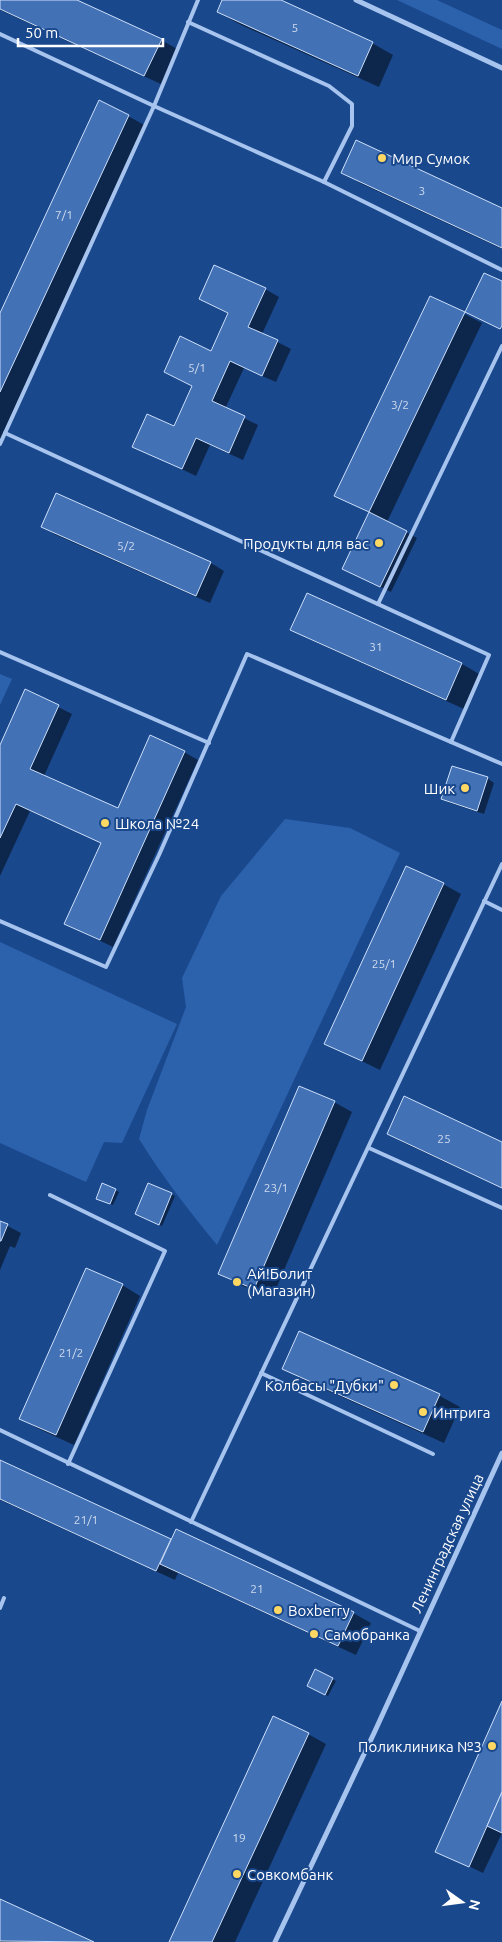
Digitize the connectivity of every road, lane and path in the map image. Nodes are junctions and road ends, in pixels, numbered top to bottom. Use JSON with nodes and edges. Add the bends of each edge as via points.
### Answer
{"nodes":[{"id":1,"x":198,"y":0,"type":"edge"},
{"id":2,"x":356,"y":0,"type":"edge"},
{"id":3,"x":188,"y":22,"type":"junction"},
{"id":4,"x":0,"y":34,"type":"edge"},
{"id":5,"x":502,"y":68,"type":"edge"},
{"id":6,"x":154,"y":106,"type":"junction"},
{"id":7,"x":324,"y":182,"type":"junction"},
{"id":8,"x":502,"y":270,"type":"edge"},
{"id":9,"x":502,"y":346,"type":"edge"},
{"id":10,"x":5,"y":433,"type":"junction"},
{"id":11,"x":0,"y":444,"type":"edge"},
{"id":12,"x":378,"y":604,"type":"junction"},
{"id":13,"x":0,"y":652,"type":"edge"},
{"id":14,"x":451,"y":742,"type":"junction"},
{"id":15,"x":209,"y":743,"type":"junction"},
{"id":16,"x":502,"y":764,"type":"edge"},
{"id":17,"x":502,"y":864,"type":"edge"},
{"id":18,"x":484,"y":901,"type":"junction"},
{"id":19,"x":502,"y":910,"type":"edge"},
{"id":20,"x":0,"y":920,"type":"edge"},
{"id":21,"x":369,"y":1148,"type":"junction"},
{"id":22,"x":50,"y":1195,"type":"dead end"},
{"id":23,"x":502,"y":1208,"type":"edge"},
{"id":24,"x":261,"y":1373,"type":"junction"},
{"id":25,"x":0,"y":1430,"type":"edge"},
{"id":26,"x":502,"y":1453,"type":"edge"},
{"id":27,"x":433,"y":1454,"type":"dead end"},
{"id":28,"x":68,"y":1464,"type":"junction"},
{"id":29,"x":191,"y":1522,"type":"junction"},
{"id":30,"x":4,"y":1598,"type":"dead end"},
{"id":31,"x":0,"y":1608,"type":"edge"},
{"id":32,"x":420,"y":1631,"type":"junction"},
{"id":33,"x":275,"y":1942,"type":"edge"}],
"edges":[{"from":1,"to":3,"type":"lane"},
{"from":2,"to":5,"type":"street"},
{"from":3,"to":6,"type":"lane"},
{"from":3,"to":7,"type":"lane","via":[[329,86],[352,104],[352,126]]},
{"from":4,"to":6,"type":"lane"},
{"from":6,"to":7,"type":"lane"},
{"from":6,"to":10,"type":"lane"},
{"from":7,"to":8,"type":"lane"},
{"from":9,"to":12,"type":"lane"},
{"from":10,"to":11,"type":"lane"},
{"from":10,"to":12,"type":"lane"},
{"from":12,"to":14,"type":"lane","via":[[489,655]]},
{"from":13,"to":15,"type":"lane"},
{"from":14,"to":15,"type":"lane","via":[[247,654]]},
{"from":14,"to":16,"type":"lane"},
{"from":15,"to":20,"type":"lane","via":[[106,967]]},
{"from":17,"to":18,"type":"lane"},
{"from":18,"to":19,"type":"lane"},
{"from":18,"to":21,"type":"lane"},
{"from":21,"to":23,"type":"lane"},
{"from":21,"to":24,"type":"lane"},
{"from":22,"to":28,"type":"lane","via":[[165,1251]]},
{"from":24,"to":27,"type":"lane"},
{"from":24,"to":29,"type":"lane"},
{"from":25,"to":28,"type":"lane"},
{"from":26,"to":32,"type":"street","name":"Ленинградская улица"},
{"from":28,"to":29,"type":"lane"},
{"from":29,"to":32,"type":"lane"},
{"from":30,"to":31,"type":"lane"},
{"from":32,"to":33,"type":"street","name":"Ленинградская улица"}]}
